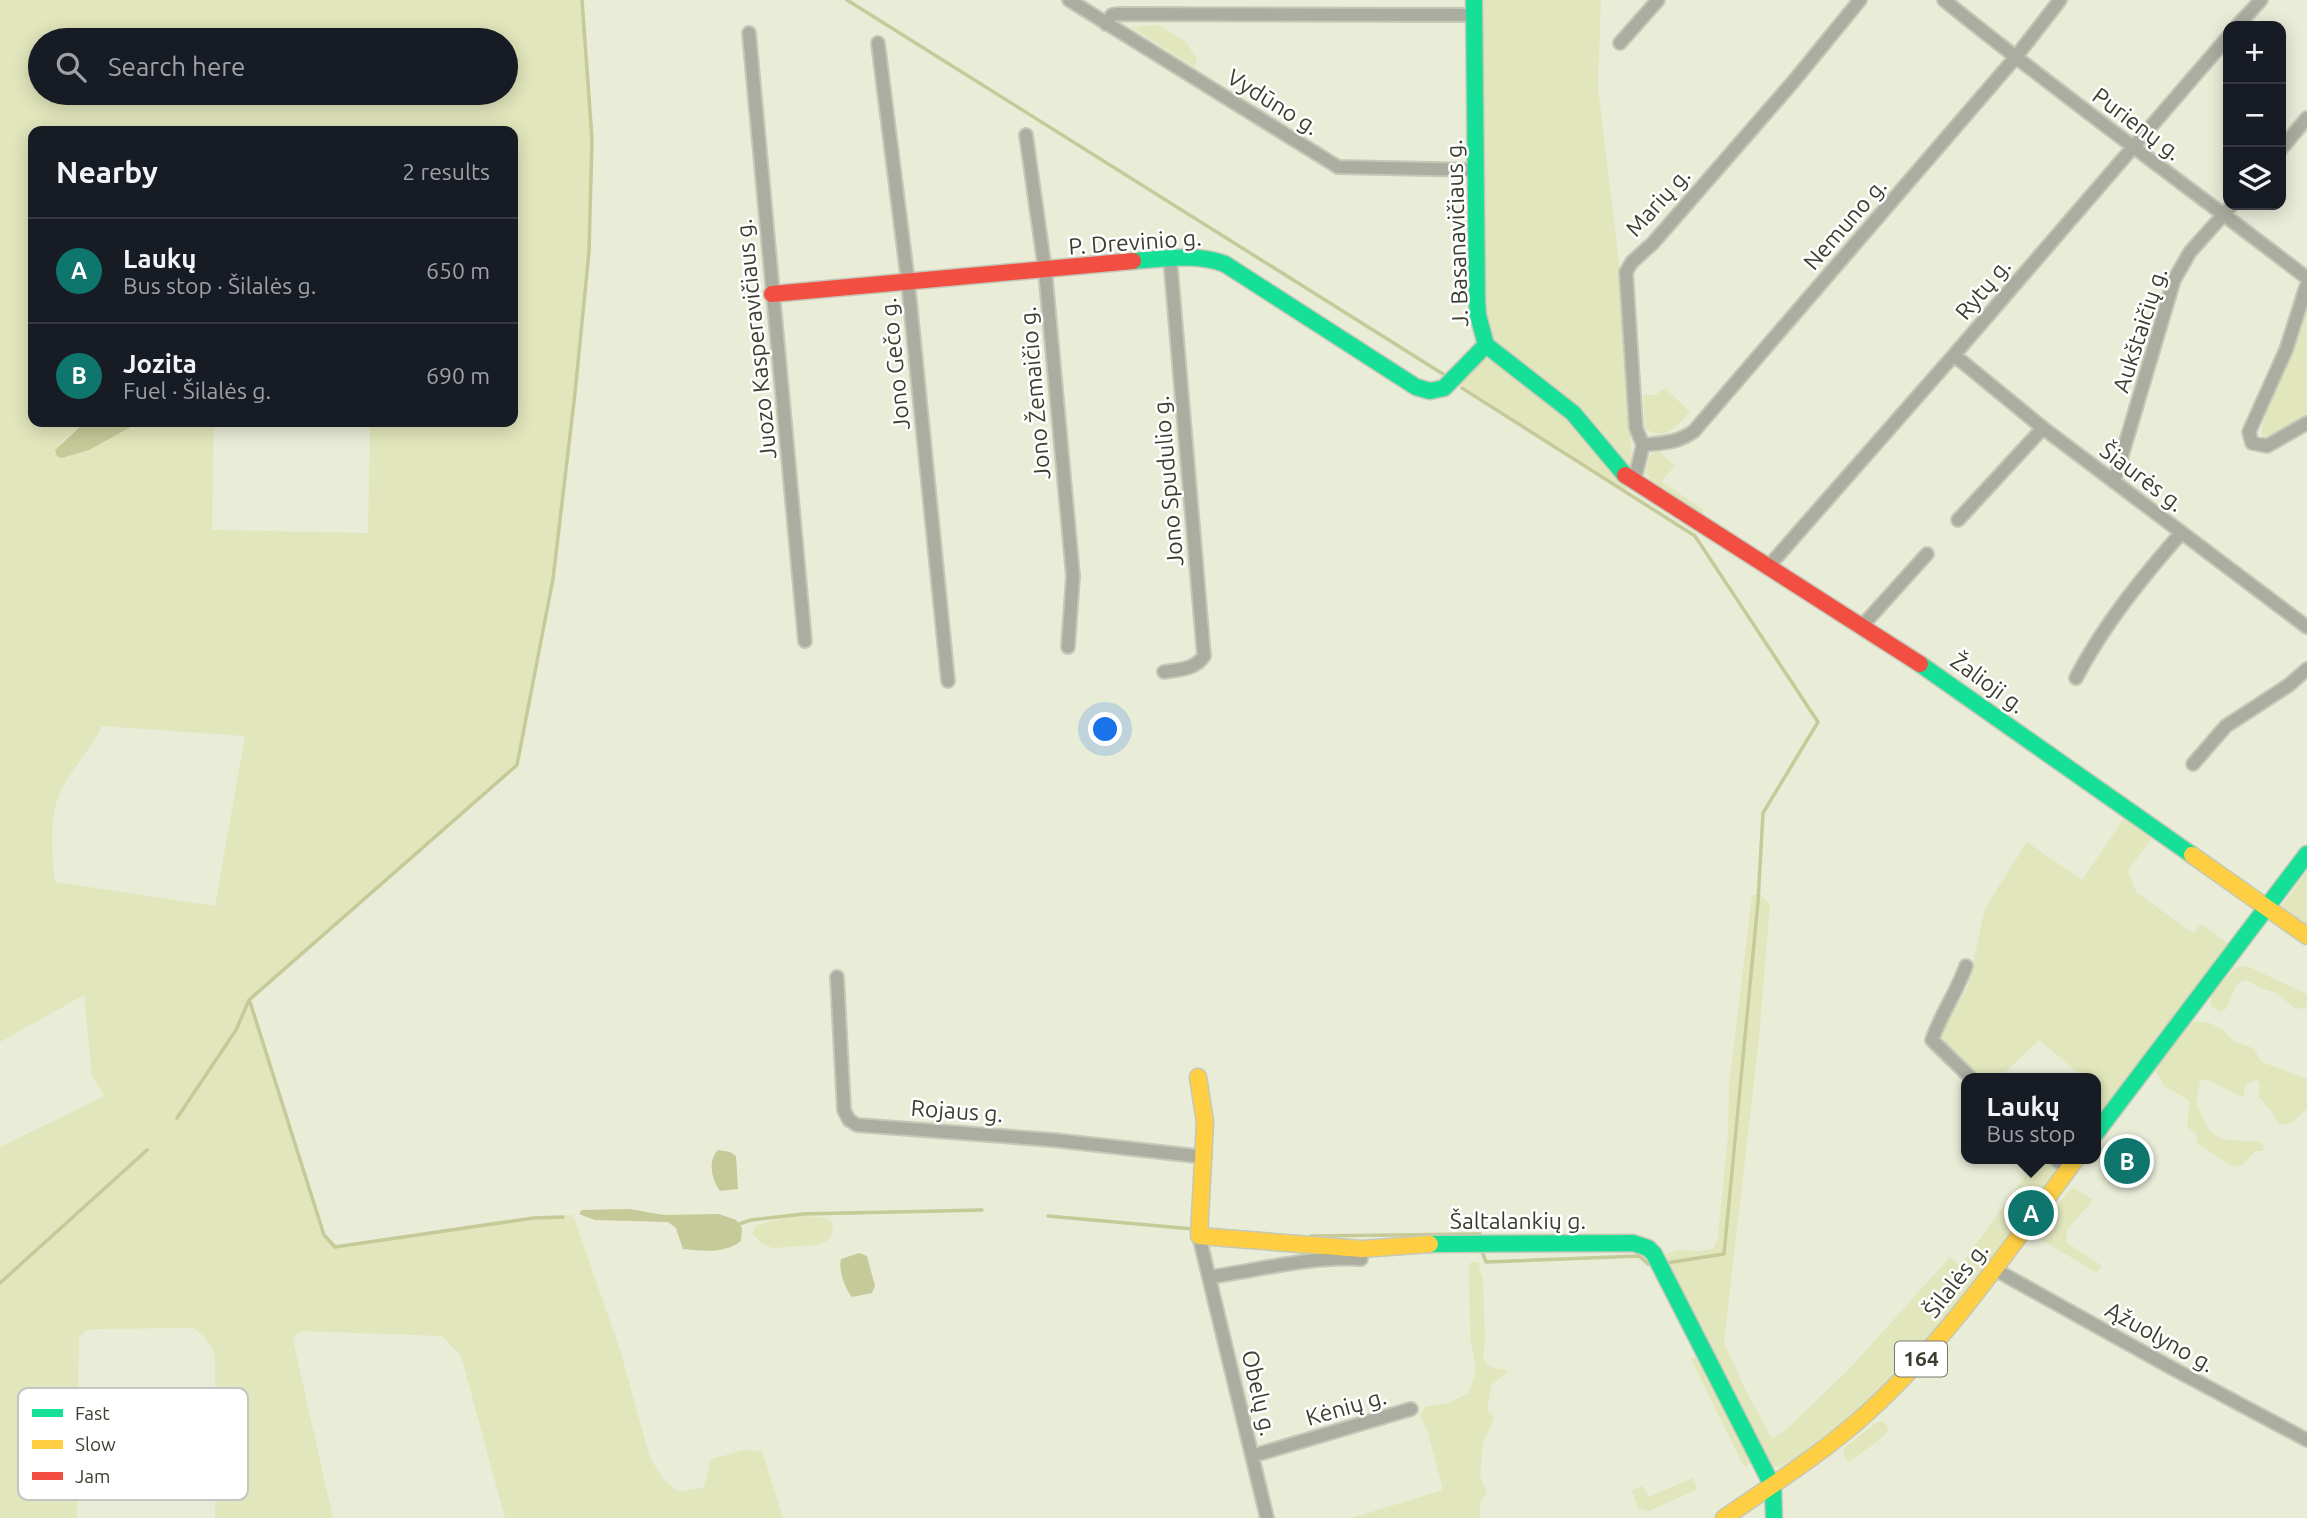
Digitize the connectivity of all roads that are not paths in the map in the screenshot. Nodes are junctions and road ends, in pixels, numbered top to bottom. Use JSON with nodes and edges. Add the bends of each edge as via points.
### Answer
{"nodes":[{"id":1,"x":1069,"y":0,"type":"edge"},
{"id":2,"x":1658,"y":0,"type":"edge"},
{"id":3,"x":1860,"y":0,"type":"edge"},
{"id":4,"x":1944,"y":0,"type":"edge"},
{"id":5,"x":2060,"y":0,"type":"edge"},
{"id":6,"x":2261,"y":0,"type":"edge"},
{"id":7,"x":1474,"y":7,"type":"edge"},
{"id":8,"x":2242,"y":21,"type":"edge"},
{"id":9,"x":1106,"y":24,"type":"junction"},
{"id":10,"x":749,"y":33,"type":"dead end"},
{"id":11,"x":878,"y":43,"type":"dead end"},
{"id":12,"x":1620,"y":43,"type":"dead end"},
{"id":13,"x":2223,"y":43,"type":"edge"},
{"id":14,"x":2015,"y":58,"type":"junction"},
{"id":15,"x":2307,"y":118,"type":"edge"},
{"id":16,"x":1026,"y":135,"type":"dead end"},
{"id":17,"x":2132,"y":147,"type":"junction"},
{"id":18,"x":2283,"y":147,"type":"edge"},
{"id":19,"x":1477,"y":170,"type":"junction"},
{"id":20,"x":2223,"y":206,"type":"edge"},
{"id":21,"x":2227,"y":210,"type":"edge"},
{"id":22,"x":2229,"y":210,"type":"edge"},
{"id":23,"x":1170,"y":258,"type":"junction"},
{"id":24,"x":1045,"y":270,"type":"junction"},
{"id":25,"x":2307,"y":278,"type":"edge"},
{"id":26,"x":908,"y":282,"type":"junction"},
{"id":27,"x":2307,"y":284,"type":"edge"},
{"id":28,"x":772,"y":294,"type":"junction"},
{"id":29,"x":1486,"y":345,"type":"junction"},
{"id":30,"x":1954,"y":355,"type":"junction"},
{"id":31,"x":2307,"y":424,"type":"edge"},
{"id":32,"x":2043,"y":428,"type":"junction"},
{"id":33,"x":1643,"y":445,"type":"junction"},
{"id":34,"x":1634,"y":482,"type":"junction"},
{"id":35,"x":2114,"y":482,"type":"junction"},
{"id":36,"x":1958,"y":520,"type":"dead end"},
{"id":37,"x":2182,"y":533,"type":"junction"},
{"id":38,"x":1927,"y":554,"type":"dead end"},
{"id":39,"x":1768,"y":567,"type":"junction"},
{"id":40,"x":1863,"y":626,"type":"junction"},
{"id":41,"x":2307,"y":627,"type":"edge"},
{"id":42,"x":805,"y":641,"type":"dead end"},
{"id":43,"x":1068,"y":647,"type":"dead end"},
{"id":44,"x":2307,"y":669,"type":"edge"},
{"id":45,"x":1164,"y":672,"type":"dead end"},
{"id":46,"x":2076,"y":678,"type":"dead end"},
{"id":47,"x":948,"y":681,"type":"dead end"},
{"id":48,"x":2193,"y":764,"type":"dead end"},
{"id":49,"x":2307,"y":854,"type":"edge"},
{"id":50,"x":2267,"y":906,"type":"junction"},
{"id":51,"x":2307,"y":936,"type":"edge"},
{"id":52,"x":1966,"y":966,"type":"dead end"},
{"id":53,"x":837,"y":978,"type":"dead end"},
{"id":54,"x":1966,"y":1073,"type":"edge"},
{"id":55,"x":1198,"y":1077,"type":"dead end"},
{"id":56,"x":2101,"y":1126,"type":"edge"},
{"id":57,"x":1205,"y":1157,"type":"junction"},
{"id":58,"x":2072,"y":1164,"type":"edge"},
{"id":59,"x":1199,"y":1236,"type":"junction"},
{"id":60,"x":1362,"y":1249,"type":"junction"},
{"id":61,"x":1994,"y":1269,"type":"junction"},
{"id":62,"x":1210,"y":1277,"type":"junction"},
{"id":63,"x":1411,"y":1409,"type":"dead end"},
{"id":64,"x":2307,"y":1440,"type":"edge"},
{"id":65,"x":1252,"y":1456,"type":"junction"},
{"id":66,"x":1773,"y":1486,"type":"junction"},
{"id":67,"x":1267,"y":1518,"type":"edge"},
{"id":68,"x":1724,"y":1518,"type":"edge"},
{"id":69,"x":1774,"y":1518,"type":"edge"}],
"edges":[{"from":1,"to":9,"type":"street","name":"Vydūno g."},
{"from":2,"to":12,"type":"street"},
{"from":3,"to":33,"type":"street","name":"Marių g.","via":[[1626,272],[1636,428]]},
{"from":4,"to":14,"type":"street","name":"Purienų g."},
{"from":5,"to":14,"type":"street","name":"Nemuno g."},
{"from":6,"to":8,"type":"street"},
{"from":7,"to":9,"type":"street","via":[[1117,14]]},
{"from":7,"to":19,"type":"street","name":"J. Basanavičiaus g."},
{"from":9,"to":19,"type":"street","name":"Vydūno g.","via":[[1338,167]]},
{"from":10,"to":28,"type":"street","name":"Juozo Kasperavičiaus g."},
{"from":11,"to":26,"type":"street","name":"Jono Gečo g."},
{"from":13,"to":17,"type":"street","name":"Rytų g."},
{"from":14,"to":17,"type":"street","name":"Purienų g."},
{"from":14,"to":33,"type":"street","name":"Nemuno g.","via":[[1694,431],[1683,439]]},
{"from":15,"to":18,"type":"street"},
{"from":16,"to":24,"type":"street","name":"Jono Žemaičio g."},
{"from":17,"to":20,"type":"street","name":"Purienų g."},
{"from":17,"to":30,"type":"street","name":"Rytų g."},
{"from":19,"to":29,"type":"street","name":"J. Basanavičiaus g.","via":[[1478,315]]},
{"from":21,"to":35,"type":"street","name":"Aukštaičių g.","via":[[2190,252],[2174,280]]},
{"from":22,"to":25,"type":"street","name":"Purienų g."},
{"from":23,"to":24,"type":"street","name":"P. Drevinio g."},
{"from":23,"to":29,"type":"street","name":"P. Drevinio g.","via":[[1201,257],[1225,264],[1425,390],[1444,388]]},
{"from":23,"to":45,"type":"street","name":"Jono Spudulio g.","via":[[1204,656],[1189,668]]},
{"from":24,"to":26,"type":"street","name":"P. Drevinio g."},
{"from":24,"to":43,"type":"street","name":"Jono Žemaičio g.","via":[[1073,576]]},
{"from":26,"to":28,"type":"street","name":"P. Drevinio g."},
{"from":26,"to":47,"type":"street","name":"Jono Gečo g."},
{"from":27,"to":31,"type":"street","via":[[2286,351],[2250,438],[2252,443],[2267,446]]},
{"from":28,"to":42,"type":"street","name":"Juozo Kasperavičiaus g."},
{"from":29,"to":34,"type":"street","name":"J. Basanavičiaus g.","via":[[1573,414],[1611,463]]},
{"from":30,"to":32,"type":"street","name":"Šiaurės g."},
{"from":30,"to":39,"type":"street","name":"Rytų g."},
{"from":32,"to":35,"type":"street","name":"Šiaurės g."},
{"from":32,"to":36,"type":"street"},
{"from":33,"to":34,"type":"street","name":"Marių g."},
{"from":34,"to":39,"type":"street","name":"Žalioji g."},
{"from":35,"to":37,"type":"street","name":"Šiaurės g."},
{"from":37,"to":41,"type":"street","name":"Šiaurės g."},
{"from":37,"to":46,"type":"street","via":[[2113,618]]},
{"from":38,"to":40,"type":"street"},
{"from":39,"to":40,"type":"street","name":"Žalioji g."},
{"from":40,"to":50,"type":"street","name":"Žalioji g."},
{"from":44,"to":48,"type":"street","via":[[2226,726]]},
{"from":49,"to":50,"type":"street"},
{"from":50,"to":51,"type":"street","name":"Žalioji g."},
{"from":50,"to":56,"type":"street"},
{"from":52,"to":54,"type":"street","via":[[1932,1040]]},
{"from":53,"to":57,"type":"street","name":"Rojaus g.","via":[[845,1110],[857,1125]]},
{"from":55,"to":57,"type":"street"},
{"from":57,"to":59,"type":"street"},
{"from":58,"to":61,"type":"street","name":"Šilalės g.","number":"164"},
{"from":59,"to":60,"type":"street","name":"Šaltalankių g."},
{"from":59,"to":62,"type":"street","name":"Obelų g."},
{"from":60,"to":62,"type":"street","via":[[1361,1259]]},
{"from":60,"to":66,"type":"street","name":"Šaltalankių g.","via":[[1633,1243],[1648,1248]]},
{"from":61,"to":64,"type":"street","name":"Ąžuolyno g."},
{"from":61,"to":66,"type":"street","name":"Šilalės g.","number":"164","via":[[1896,1385],[1865,1415]]},
{"from":62,"to":65,"type":"street","name":"Obelų g."},
{"from":63,"to":65,"type":"street","name":"Kėnių g."},
{"from":65,"to":67,"type":"street","name":"Obelų g."},
{"from":66,"to":68,"type":"street","name":"Šilalės g.","number":"164"},
{"from":66,"to":69,"type":"street"}]}
